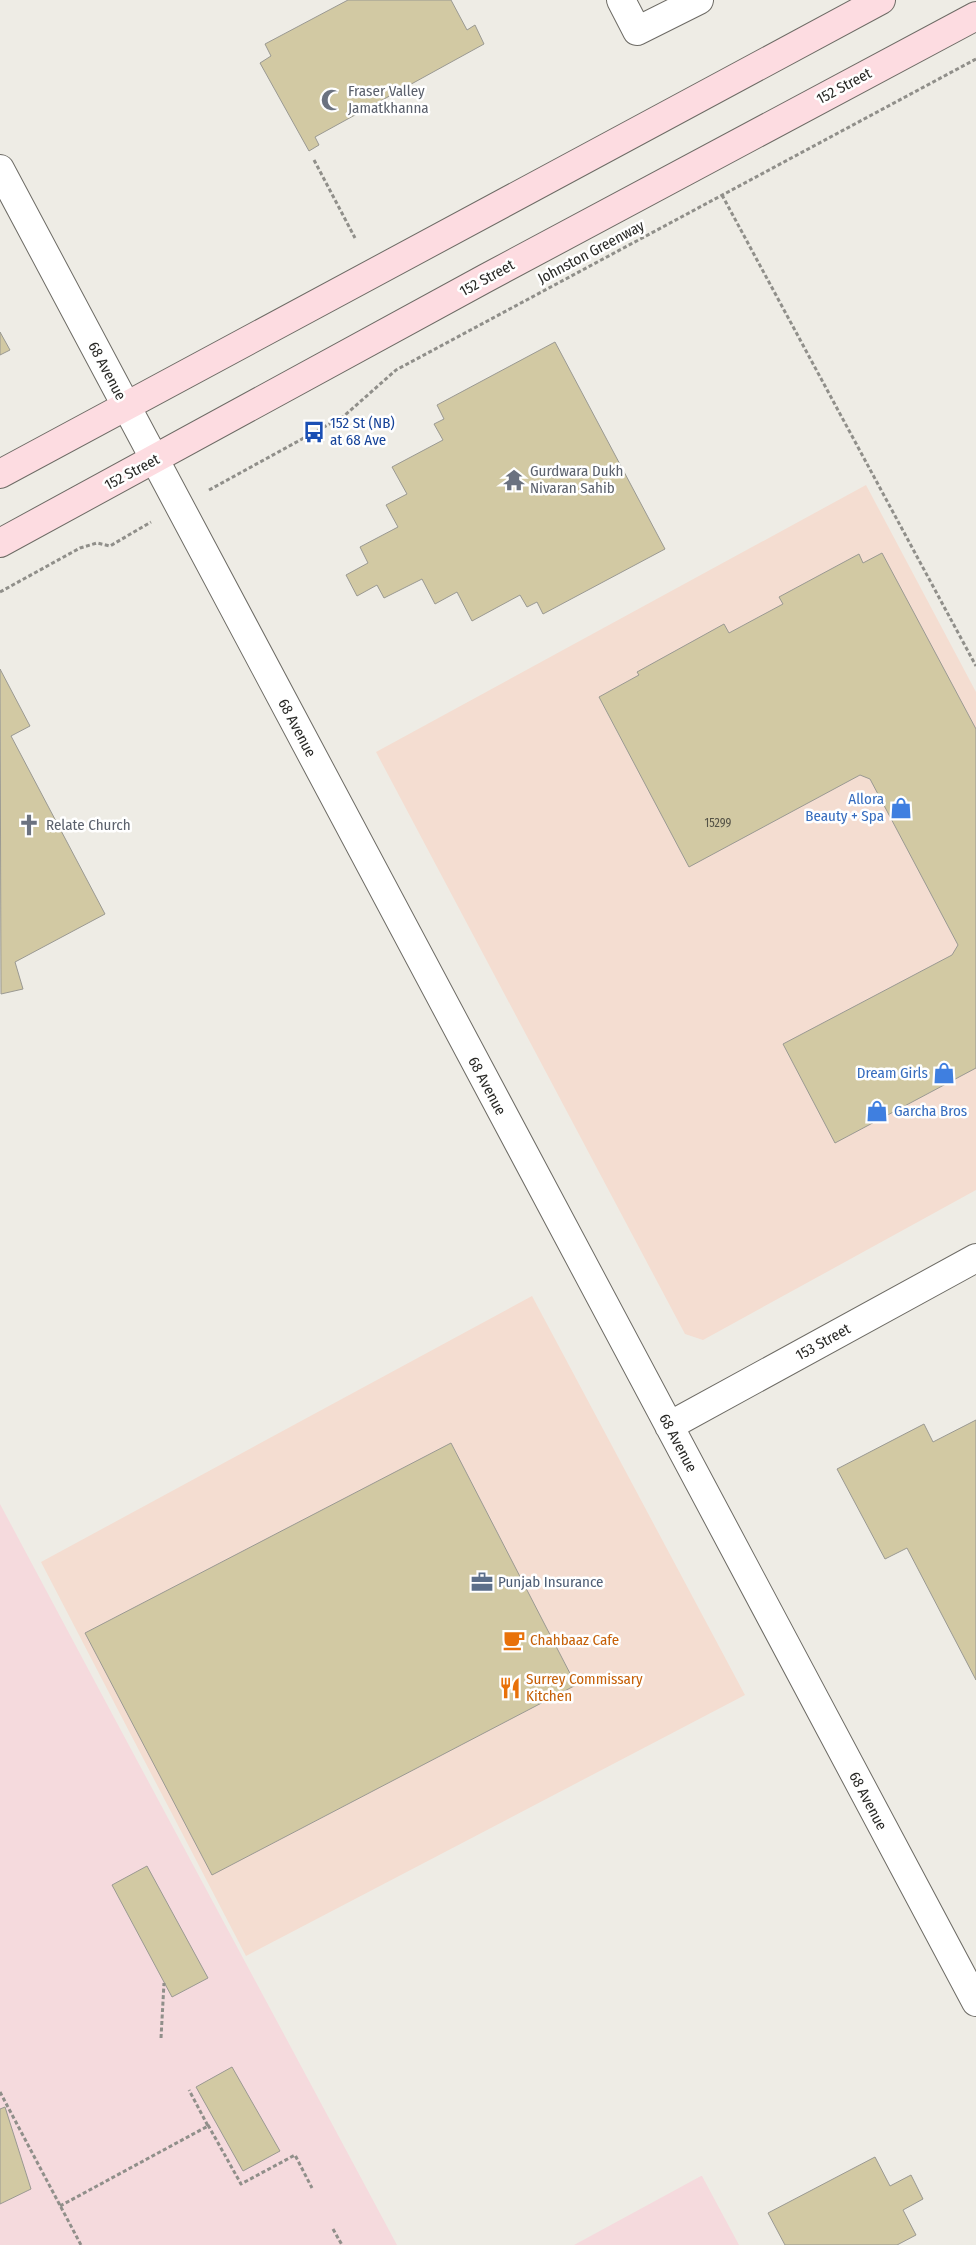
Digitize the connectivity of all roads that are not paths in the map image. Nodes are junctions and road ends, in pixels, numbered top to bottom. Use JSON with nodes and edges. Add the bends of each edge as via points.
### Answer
{"nodes":[{"id":1,"x":621,"y":0,"type":"edge"},
{"id":2,"x":699,"y":0,"type":"edge"},
{"id":3,"x":881,"y":0,"type":"edge"},
{"id":4,"x":976,"y":16,"type":"edge"},
{"id":5,"x":0,"y":169,"type":"edge"},
{"id":6,"x":126,"y":407,"type":"junction"},
{"id":7,"x":155,"y":460,"type":"junction"},
{"id":8,"x":0,"y":474,"type":"edge"},
{"id":9,"x":0,"y":543,"type":"edge"},
{"id":10,"x":976,"y":1258,"type":"edge"},
{"id":11,"x":669,"y":1426,"type":"junction"},
{"id":12,"x":976,"y":2002,"type":"edge"}],
"edges":[{"from":1,"to":2,"type":"street","via":[[637,31]]},
{"from":3,"to":6,"type":"main road"},
{"from":4,"to":7,"type":"main road","name":"152 Street","via":[[495,273]]},
{"from":5,"to":6,"type":"street","name":"68 Avenue"},
{"from":6,"to":7,"type":"street","name":"68 Avenue"},
{"from":6,"to":8,"type":"main road"},
{"from":7,"to":9,"type":"main road","name":"152 Street"},
{"from":7,"to":11,"type":"street","name":"68 Avenue"},
{"from":10,"to":11,"type":"street","name":"153 Street"},
{"from":11,"to":12,"type":"street","name":"68 Avenue"}]}
